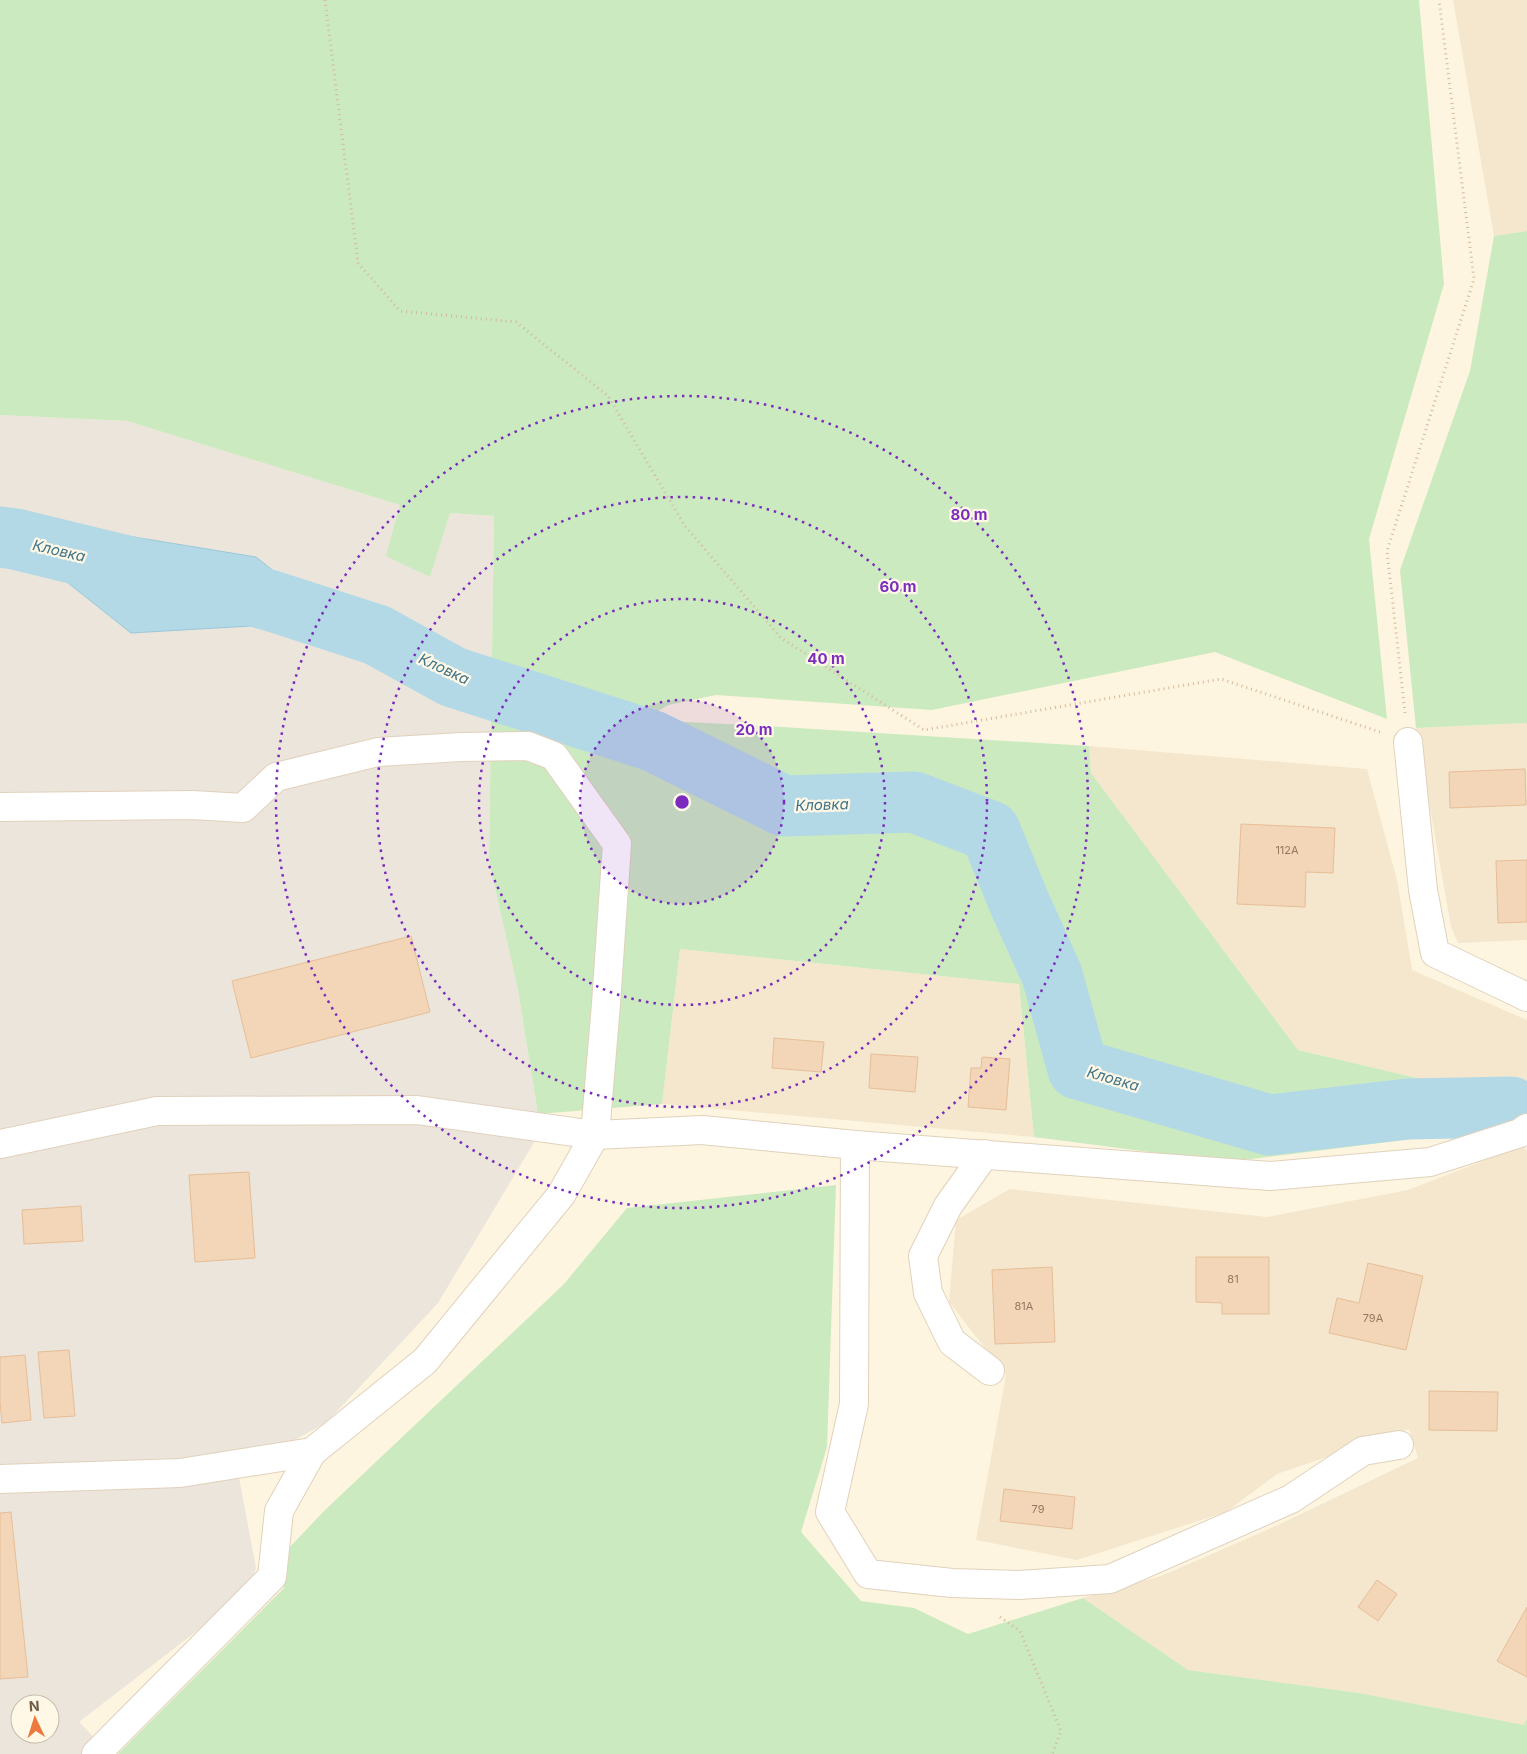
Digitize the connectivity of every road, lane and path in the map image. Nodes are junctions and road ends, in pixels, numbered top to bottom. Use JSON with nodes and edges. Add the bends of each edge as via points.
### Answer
{"nodes":[{"id":1,"x":325,"y":0,"type":"edge"},
{"id":2,"x":1439,"y":0,"type":"edge"},
{"id":3,"x":1408,"y":742,"type":"junction"},
{"id":4,"x":0,"y":807,"type":"edge"},
{"id":5,"x":1527,"y":997,"type":"edge"},
{"id":6,"x":1527,"y":1128,"type":"edge"},
{"id":7,"x":594,"y":1135,"type":"junction"},
{"id":8,"x":0,"y":1144,"type":"edge"},
{"id":9,"x":855,"y":1145,"type":"junction"},
{"id":10,"x":985,"y":1154,"type":"junction"},
{"id":11,"x":990,"y":1371,"type":"dead end"},
{"id":12,"x":1399,"y":1445,"type":"dead end"},
{"id":13,"x":312,"y":1452,"type":"junction"},
{"id":14,"x":0,"y":1479,"type":"edge"},
{"id":15,"x":997,"y":1615,"type":"dead end"},
{"id":16,"x":96,"y":1754,"type":"edge"},
{"id":17,"x":1052,"y":1754,"type":"edge"}],
"edges":[{"from":1,"to":3,"type":"path","via":[[358,263],[400,311],[516,322],[608,396],[685,526],[781,638],[924,730],[1221,679]]},
{"from":2,"to":3,"type":"path","via":[[1474,279],[1387,551]]},
{"from":3,"to":5,"type":"street","via":[[1423,890],[1435,954]]},
{"from":4,"to":7,"type":"street","via":[[192,805],[243,808],[276,777],[378,752],[528,746],[554,756],[617,844]]},
{"from":6,"to":10,"type":"street","via":[[1430,1162],[1270,1176]]},
{"from":7,"to":8,"type":"street","via":[[417,1110],[157,1111]]},
{"from":7,"to":9,"type":"street","via":[[702,1130]]},
{"from":7,"to":13,"type":"street","via":[[561,1195],[425,1361]]},
{"from":9,"to":10,"type":"street"},
{"from":9,"to":12,"type":"street","via":[[854,1404],[830,1512],[868,1574],[952,1583],[1019,1585],[1110,1579],[1291,1499],[1363,1451]]},
{"from":10,"to":11,"type":"street","via":[[948,1206],[922,1256],[928,1292],[952,1342]]},
{"from":13,"to":14,"type":"street","via":[[180,1473]]},
{"from":13,"to":16,"type":"street","via":[[279,1511],[272,1577]]},
{"from":15,"to":17,"type":"path","via":[[1020,1631],[1061,1731]]}]}
